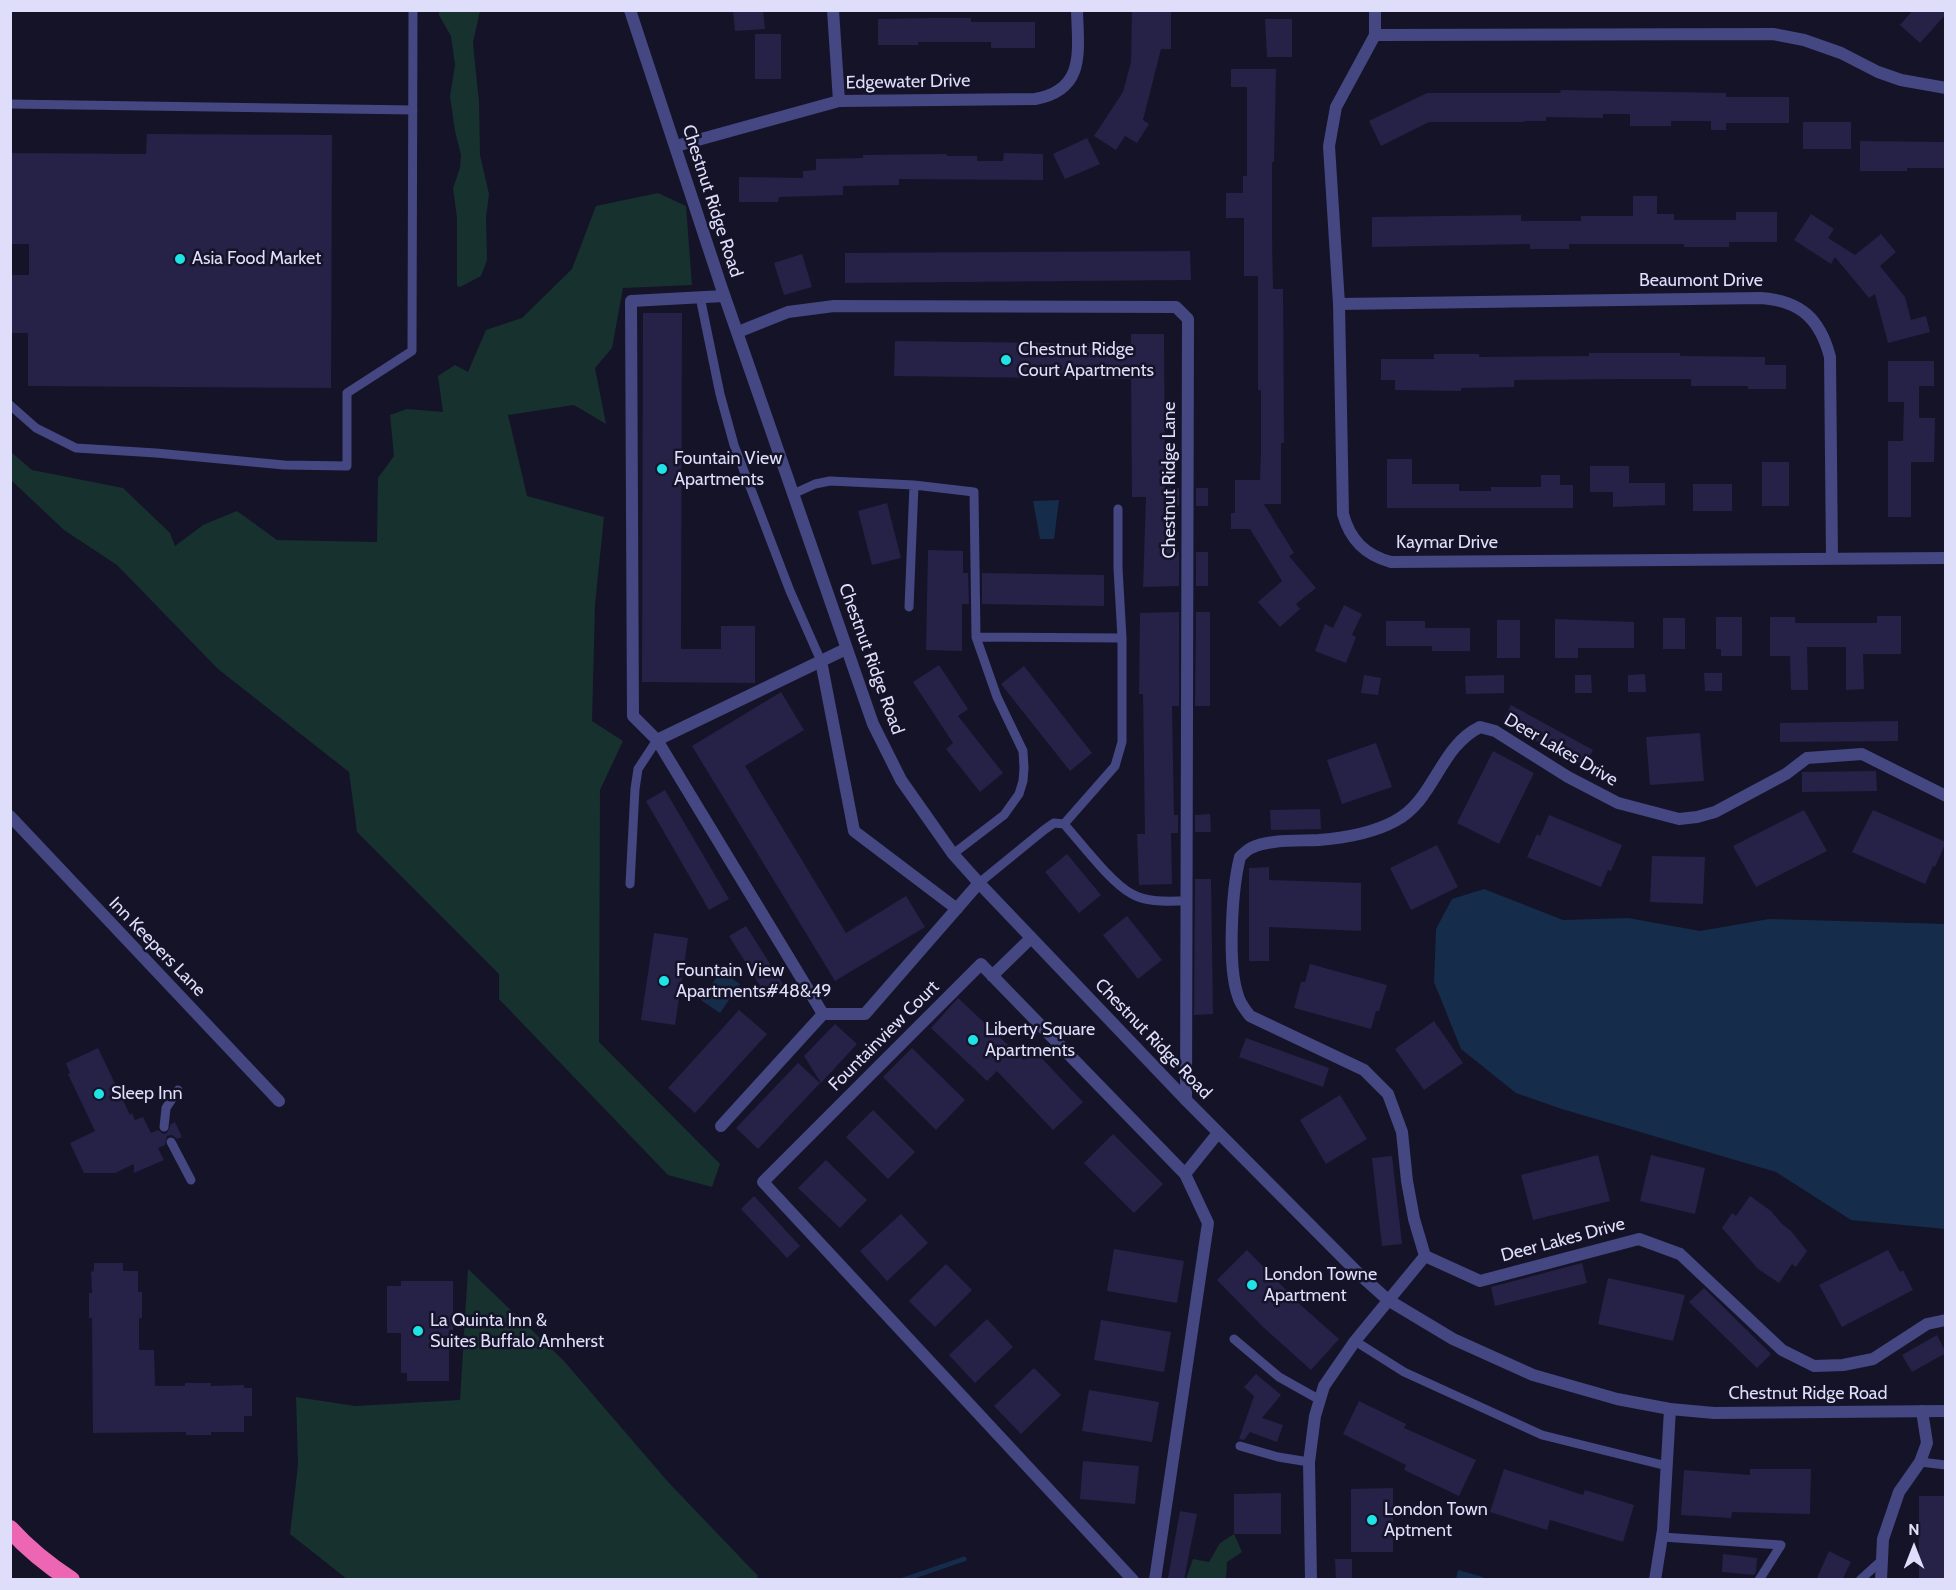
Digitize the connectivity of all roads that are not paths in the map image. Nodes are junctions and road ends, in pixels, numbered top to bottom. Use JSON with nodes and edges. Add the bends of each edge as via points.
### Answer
{"nodes":[{"id":1,"x":413,"y":10,"type":"edge"},
{"id":2,"x":630,"y":10,"type":"edge"},
{"id":3,"x":833,"y":10,"type":"edge"},
{"id":4,"x":1077,"y":10,"type":"edge"},
{"id":5,"x":1375,"y":10,"type":"edge"},
{"id":6,"x":1375,"y":35,"type":"junction"},
{"id":7,"x":1946,"y":88,"type":"edge"},
{"id":8,"x":839,"y":100,"type":"junction"},
{"id":9,"x":10,"y":104,"type":"edge"},
{"id":10,"x":412,"y":110,"type":"junction"},
{"id":11,"x":676,"y":146,"type":"junction"},
{"id":12,"x":724,"y":296,"type":"junction"},
{"id":13,"x":700,"y":297,"type":"junction"},
{"id":14,"x":1339,"y":304,"type":"junction"},
{"id":15,"x":738,"y":332,"type":"junction"},
{"id":16,"x":10,"y":405,"type":"edge"},
{"id":17,"x":914,"y":485,"type":"junction"},
{"id":18,"x":793,"y":494,"type":"junction"},
{"id":19,"x":1118,"y":509,"type":"dead end"},
{"id":20,"x":1946,"y":558,"type":"edge"},
{"id":21,"x":1832,"y":559,"type":"junction"},
{"id":22,"x":909,"y":607,"type":"dead end"},
{"id":23,"x":976,"y":638,"type":"junction"},
{"id":24,"x":1122,"y":638,"type":"junction"},
{"id":25,"x":846,"y":649,"type":"junction"},
{"id":26,"x":821,"y":661,"type":"junction"},
{"id":27,"x":657,"y":740,"type":"junction"},
{"id":28,"x":1946,"y":796,"type":"edge"},
{"id":29,"x":10,"y":816,"type":"edge"},
{"id":30,"x":1064,"y":824,"type":"junction"},
{"id":31,"x":953,"y":854,"type":"junction"},
{"id":32,"x":979,"y":883,"type":"junction"},
{"id":33,"x":630,"y":884,"type":"dead end"},
{"id":34,"x":1186,"y":901,"type":"junction"},
{"id":35,"x":957,"y":909,"type":"junction"},
{"id":36,"x":1031,"y":938,"type":"junction"},
{"id":37,"x":992,"y":975,"type":"junction"},
{"id":38,"x":823,"y":1014,"type":"junction"},
{"id":39,"x":178,"y":1090,"type":"dead end"},
{"id":40,"x":1186,"y":1100,"type":"junction"},
{"id":41,"x":279,"y":1101,"type":"dead end"},
{"id":42,"x":721,"y":1126,"type":"dead end"},
{"id":43,"x":164,"y":1127,"type":"dead end"},
{"id":44,"x":1218,"y":1133,"type":"junction"},
{"id":45,"x":171,"y":1142,"type":"dead end"},
{"id":46,"x":1185,"y":1174,"type":"junction"},
{"id":47,"x":191,"y":1180,"type":"dead end"},
{"id":48,"x":1425,"y":1256,"type":"junction"},
{"id":49,"x":1388,"y":1300,"type":"junction"},
{"id":50,"x":1946,"y":1320,"type":"edge"},
{"id":51,"x":1234,"y":1339,"type":"dead end"},
{"id":52,"x":1354,"y":1341,"type":"junction"},
{"id":53,"x":1320,"y":1400,"type":"junction"},
{"id":54,"x":1670,"y":1409,"type":"junction"},
{"id":55,"x":1922,"y":1411,"type":"junction"},
{"id":56,"x":1946,"y":1411,"type":"edge"},
{"id":57,"x":1240,"y":1446,"type":"dead end"},
{"id":58,"x":1309,"y":1462,"type":"junction"},
{"id":59,"x":1920,"y":1462,"type":"junction"},
{"id":60,"x":1946,"y":1465,"type":"edge"},
{"id":61,"x":1667,"y":1466,"type":"junction"},
{"id":62,"x":10,"y":1530,"type":"edge"},
{"id":63,"x":1662,"y":1537,"type":"junction"},
{"id":64,"x":1882,"y":1560,"type":"junction"},
{"id":65,"x":71,"y":1580,"type":"edge"},
{"id":66,"x":1133,"y":1580,"type":"edge"},
{"id":67,"x":1155,"y":1580,"type":"edge"},
{"id":68,"x":1311,"y":1580,"type":"edge"},
{"id":69,"x":1655,"y":1580,"type":"edge"},
{"id":70,"x":1759,"y":1580,"type":"edge"},
{"id":71,"x":1860,"y":1580,"type":"edge"},
{"id":72,"x":1881,"y":1580,"type":"edge"}],
"edges":[{"from":1,"to":10,"type":"lane"},
{"from":2,"to":11,"type":"street","name":"Chestnut Ridge Road"},
{"from":3,"to":8,"type":"street"},
{"from":4,"to":8,"type":"street","name":"Edgewater Drive","via":[[1077,67],[1062,89],[1050,96]]},
{"from":5,"to":6,"type":"street","name":"Kaymar Drive"},
{"from":6,"to":7,"type":"street","via":[[1773,33],[1841,53],[1901,80]]},
{"from":6,"to":14,"type":"street","name":"Kaymar Drive","via":[[1336,107],[1330,136]]},
{"from":8,"to":11,"type":"street","name":"Edgewater Drive"},
{"from":9,"to":10,"type":"lane"},
{"from":10,"to":16,"type":"lane","via":[[412,351],[347,393],[347,466],[284,465],[76,448],[36,428]]},
{"from":11,"to":12,"type":"street","name":"Chestnut Ridge Road"},
{"from":12,"to":13,"type":"street"},
{"from":12,"to":15,"type":"street","name":"Chestnut Ridge Road"},
{"from":13,"to":26,"type":"lane","via":[[734,445]]},
{"from":13,"to":27,"type":"street","via":[[632,301],[633,716]]},
{"from":14,"to":21,"type":"street","name":"Kaymar Drive","via":[[1343,514],[1353,539],[1378,559]]},
{"from":14,"to":21,"type":"street","name":"Beaumont Drive","via":[[1761,298],[1793,304],[1818,325],[1830,357]]},
{"from":15,"to":18,"type":"street","name":"Chestnut Ridge Road"},
{"from":15,"to":34,"type":"street","name":"Chestnut Ridge Lane","via":[[788,312],[834,306],[1176,307],[1188,319]]},
{"from":17,"to":18,"type":"lane","via":[[830,481]]},
{"from":17,"to":22,"type":"lane"},
{"from":17,"to":23,"type":"lane","via":[[974,492]]},
{"from":18,"to":25,"type":"street","name":"Chestnut Ridge Road"},
{"from":19,"to":24,"type":"lane"},
{"from":20,"to":21,"type":"street","name":"Kaymar Drive"},
{"from":23,"to":24,"type":"lane"},
{"from":23,"to":31,"type":"lane","via":[[997,697],[1023,752],[1023,781],[1004,815]]},
{"from":24,"to":30,"type":"lane","via":[[1120,754],[1115,766]]},
{"from":25,"to":26,"type":"street"},
{"from":25,"to":31,"type":"street","name":"Chestnut Ridge Road","via":[[873,724],[901,780]]},
{"from":26,"to":27,"type":"street"},
{"from":26,"to":35,"type":"street","via":[[855,831]]},
{"from":27,"to":33,"type":"lane","via":[[638,769]]},
{"from":27,"to":38,"type":"street"},
{"from":28,"to":48,"type":"street","name":"Deer Lakes Drive","via":[[1862,753],[1807,758],[1786,774],[1715,812],[1679,819],[1618,802],[1568,777],[1495,731],[1480,727],[1460,740],[1415,807],[1396,821],[1376,830],[1323,840],[1270,843],[1251,848],[1240,857],[1233,896],[1233,956],[1241,1005],[1250,1016],[1364,1070],[1388,1094],[1402,1132],[1414,1219]]},
{"from":29,"to":41,"type":"street","name":"Inn Keepers Lane"},
{"from":30,"to":32,"type":"lane","via":[[1054,823]]},
{"from":30,"to":34,"type":"lane","via":[[1116,882],[1132,894],[1147,900]]},
{"from":31,"to":32,"type":"street","name":"Chestnut Ridge Road"},
{"from":32,"to":35,"type":"street"},
{"from":32,"to":36,"type":"street","name":"Chestnut Ridge Road"},
{"from":34,"to":40,"type":"street","name":"Chestnut Ridge Lane"},
{"from":35,"to":38,"type":"street","via":[[865,1014]]},
{"from":36,"to":37,"type":"street"},
{"from":36,"to":40,"type":"street","name":"Chestnut Ridge Road"},
{"from":37,"to":46,"type":"street"},
{"from":37,"to":66,"type":"street","name":"Fountainview Court","via":[[981,964],[763,1182]]},
{"from":38,"to":42,"type":"street"},
{"from":39,"to":43,"type":"lane","via":[[166,1108]]},
{"from":40,"to":44,"type":"street","name":"Chestnut Ridge Road"},
{"from":44,"to":46,"type":"street"},
{"from":44,"to":49,"type":"street","name":"Chestnut Ridge Road"},
{"from":45,"to":47,"type":"lane"},
{"from":46,"to":67,"type":"street","via":[[1208,1223]]},
{"from":48,"to":49,"type":"street"},
{"from":48,"to":50,"type":"street","name":"Deer Lakes Drive","via":[[1480,1281],[1639,1239],[1680,1254],[1782,1350],[1814,1366],[1873,1359],[1927,1324]]},
{"from":49,"to":52,"type":"street"},
{"from":49,"to":54,"type":"street","name":"Chestnut Ridge Road","via":[[1453,1339],[1533,1375],[1617,1400]]},
{"from":51,"to":53,"type":"lane","via":[[1279,1377]]},
{"from":52,"to":53,"type":"street","via":[[1324,1386]]},
{"from":52,"to":61,"type":"lane","via":[[1404,1372],[1542,1435]]},
{"from":53,"to":58,"type":"street","via":[[1314,1416]]},
{"from":54,"to":55,"type":"street","name":"Chestnut Ridge Road","via":[[1714,1413]]},
{"from":54,"to":61,"type":"street"},
{"from":55,"to":56,"type":"street","name":"Chestnut Ridge Road"},
{"from":55,"to":59,"type":"street","via":[[1927,1443]]},
{"from":57,"to":58,"type":"lane"},
{"from":58,"to":68,"type":"street"},
{"from":59,"to":60,"type":"lane"},
{"from":59,"to":64,"type":"street","via":[[1899,1492],[1883,1539]]},
{"from":61,"to":63,"type":"street"},
{"from":62,"to":65,"type":"highway","via":[[28,1549]]},
{"from":63,"to":69,"type":"street"},
{"from":63,"to":70,"type":"lane","via":[[1781,1545]]},
{"from":64,"to":71,"type":"lane"},
{"from":64,"to":72,"type":"street"}]}
